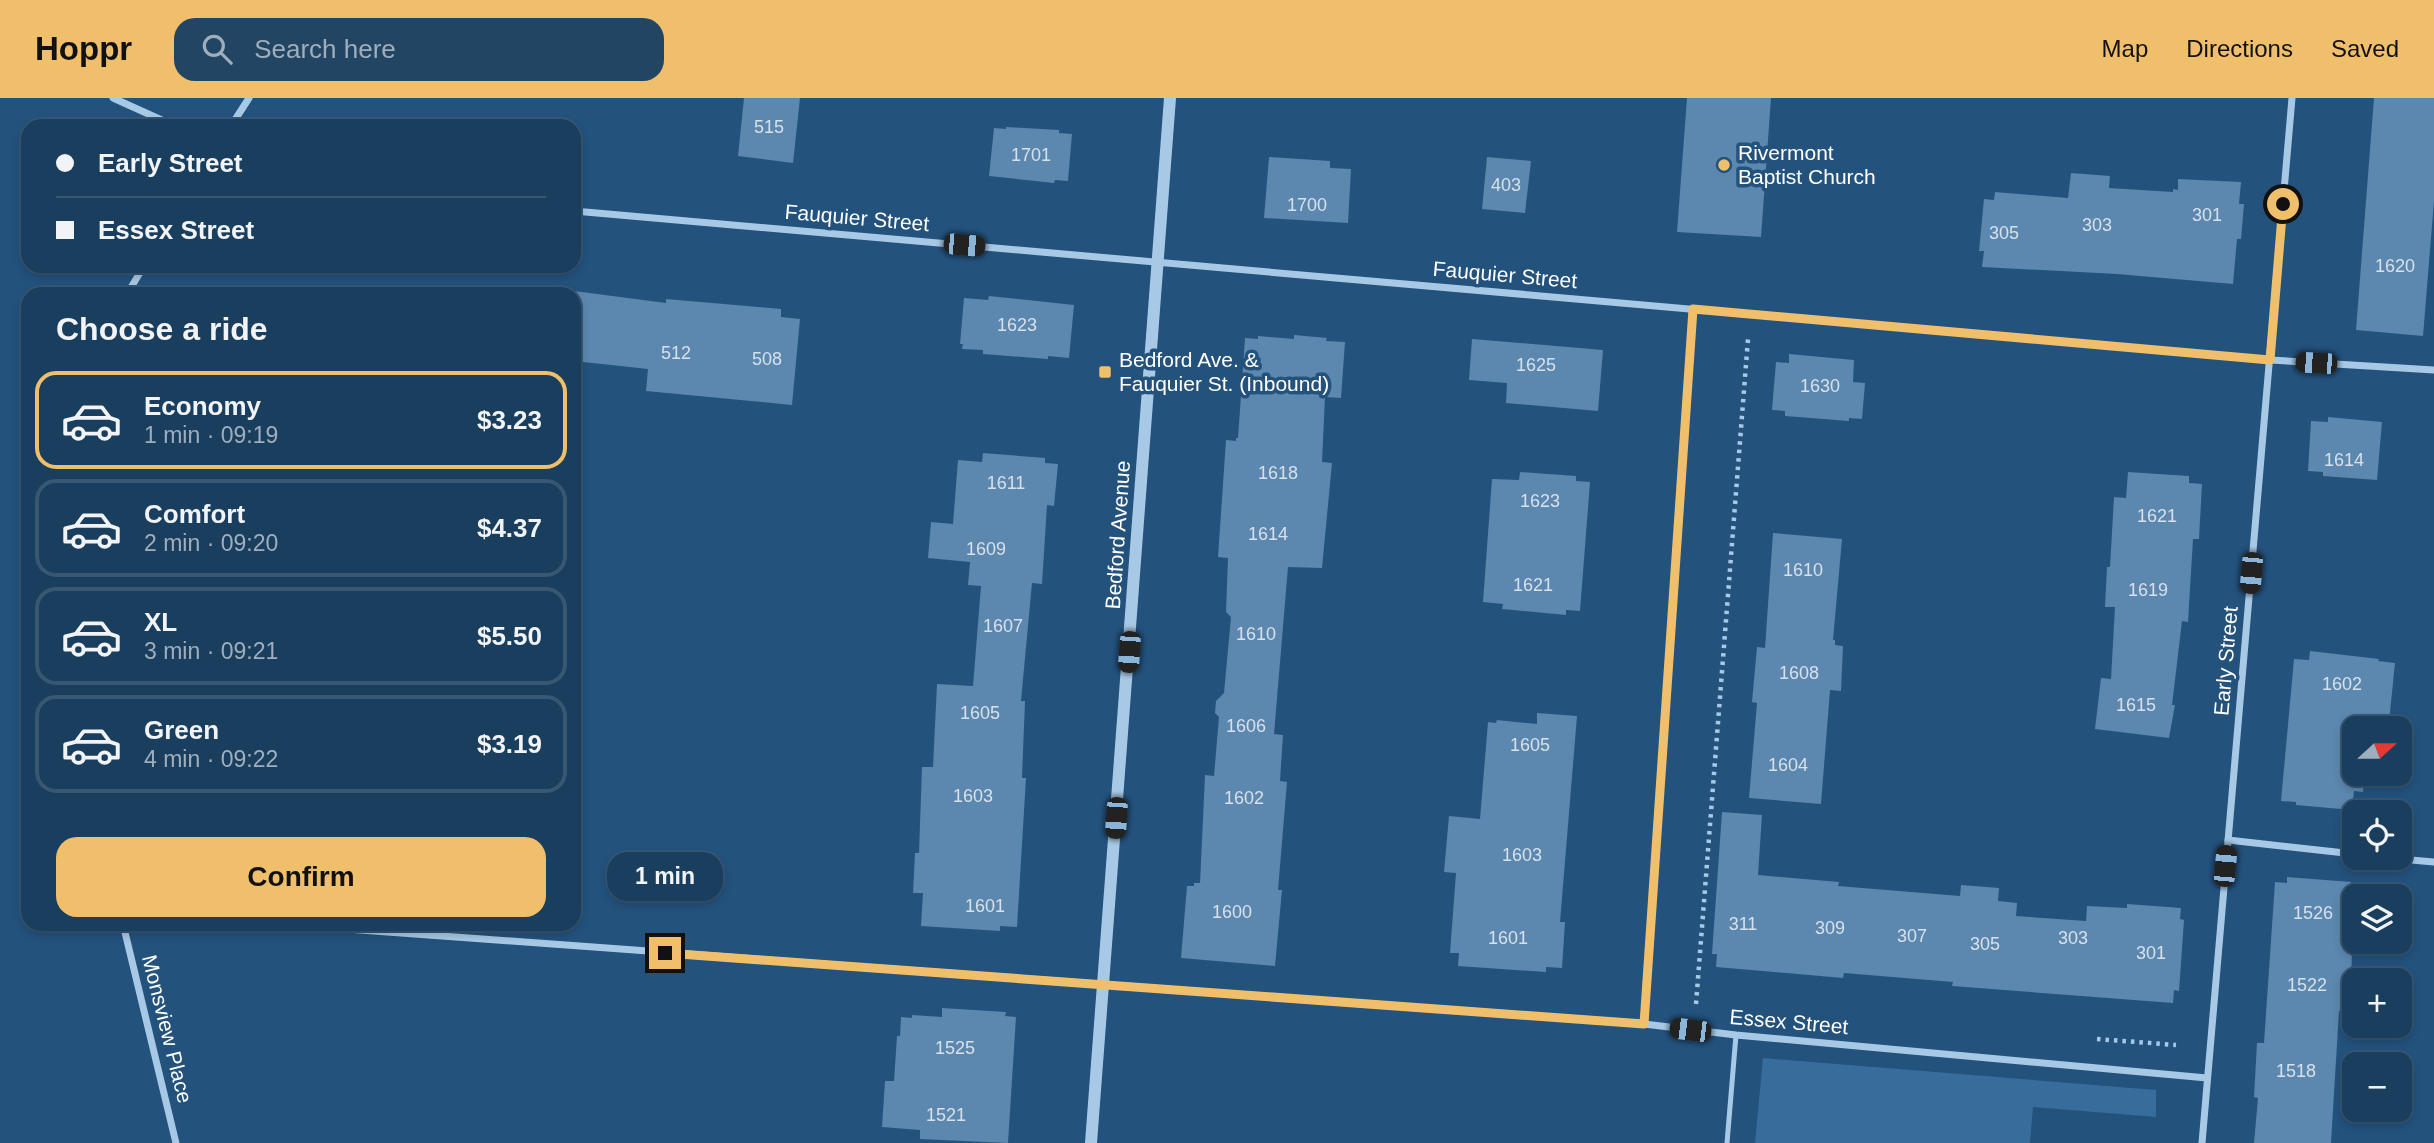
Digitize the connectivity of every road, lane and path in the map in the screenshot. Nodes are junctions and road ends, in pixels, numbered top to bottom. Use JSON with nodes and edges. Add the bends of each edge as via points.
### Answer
{"nodes":[{"id":1,"x":113,"y":98,"type":"edge"},
{"id":2,"x":249,"y":98,"type":"edge"},
{"id":3,"x":1170,"y":98,"type":"edge"},
{"id":4,"x":2292,"y":98,"type":"edge"},
{"id":5,"x":160,"y":119,"type":"edge"},
{"id":6,"x":236,"y":119,"type":"edge"},
{"id":7,"x":581,"y":212,"type":"edge"},
{"id":8,"x":1157,"y":262,"type":"junction"},
{"id":9,"x":1693,"y":309,"type":"junction"},
{"id":10,"x":1750,"y":314,"type":"junction"},
{"id":11,"x":2270,"y":360,"type":"junction"},
{"id":12,"x":2434,"y":370,"type":"edge"},
{"id":13,"x":2228,"y":839,"type":"junction"},
{"id":14,"x":2342,"y":853,"type":"edge"},
{"id":15,"x":2412,"y":860,"type":"edge"},
{"id":16,"x":2434,"y":862,"type":"edge"},
{"id":17,"x":125,"y":931,"type":"edge"},
{"id":18,"x":373,"y":931,"type":"edge"},
{"id":19,"x":1104,"y":985,"type":"junction"},
{"id":20,"x":1695,"y":1009,"type":"dead end"},
{"id":21,"x":1644,"y":1024,"type":"junction"},
{"id":22,"x":1737,"y":1035,"type":"junction"},
{"id":23,"x":2094,"y":1039,"type":"dead end"},
{"id":24,"x":2176,"y":1045,"type":"dead end"},
{"id":25,"x":2207,"y":1078,"type":"junction"},
{"id":26,"x":176,"y":1143,"type":"edge"},
{"id":27,"x":1091,"y":1143,"type":"edge"},
{"id":28,"x":1727,"y":1143,"type":"edge"},
{"id":29,"x":2202,"y":1143,"type":"edge"}],
"edges":[{"from":1,"to":5,"type":"street"},
{"from":2,"to":6,"type":"street"},
{"from":3,"to":8,"type":"street","name":"Bedford Avenue"},
{"from":4,"to":11,"type":"street","name":"Early Street"},
{"from":7,"to":8,"type":"street","name":"Fauquier Street"},
{"from":8,"to":9,"type":"street","name":"Fauquier Street"},
{"from":8,"to":19,"type":"street","name":"Bedford Avenue"},
{"from":9,"to":10,"type":"street","name":"Fauquier Street"},
{"from":9,"to":21,"type":"street"},
{"from":10,"to":11,"type":"street","name":"Fauquier Street"},
{"from":10,"to":20,"type":"path"},
{"from":11,"to":12,"type":"street","name":"Fauquier Street"},
{"from":11,"to":13,"type":"street","name":"Early Street"},
{"from":13,"to":14,"type":"street"},
{"from":13,"to":25,"type":"street","name":"Early Street"},
{"from":15,"to":16,"type":"street"},
{"from":17,"to":26,"type":"street","name":"Monsview Place"},
{"from":18,"to":19,"type":"street","name":"Essex Street"},
{"from":19,"to":21,"type":"street","name":"Essex Street"},
{"from":19,"to":27,"type":"street","name":"Bedford Avenue"},
{"from":21,"to":22,"type":"street","name":"Essex Street"},
{"from":22,"to":25,"type":"street","name":"Essex Street"},
{"from":22,"to":28,"type":"lane"},
{"from":23,"to":24,"type":"path"},
{"from":25,"to":29,"type":"street","name":"Early Street"}]}
